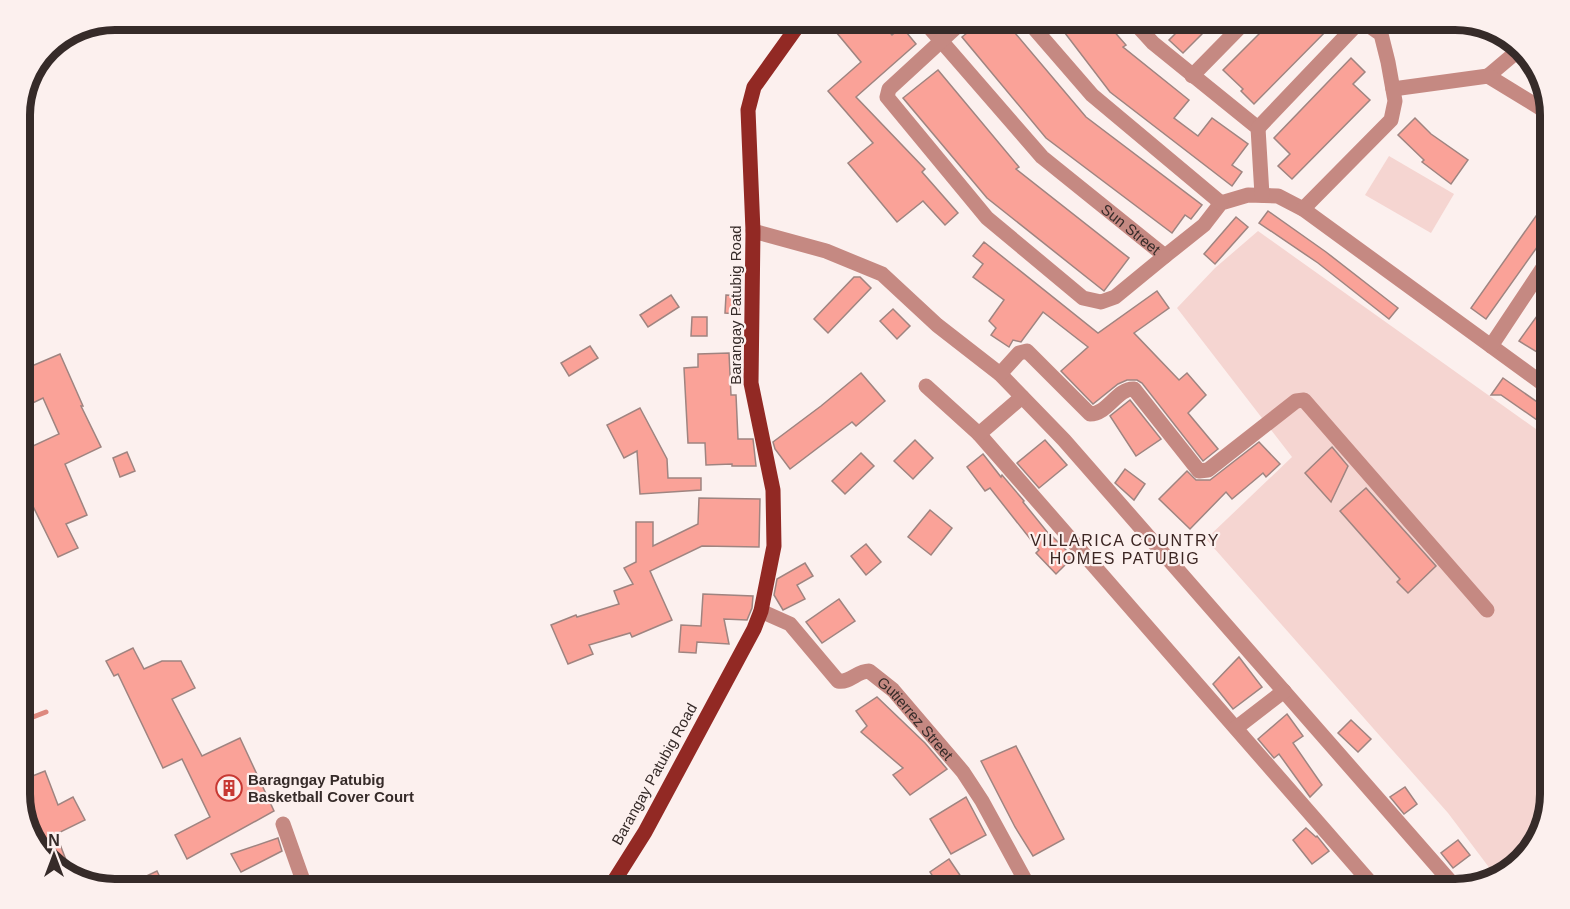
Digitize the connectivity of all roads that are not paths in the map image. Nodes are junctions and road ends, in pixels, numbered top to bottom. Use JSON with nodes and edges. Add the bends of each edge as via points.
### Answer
{"nodes":[{"id":1,"x":795,"y":30,"type":"edge"},
{"id":2,"x":932,"y":30,"type":"edge"},
{"id":3,"x":952,"y":30,"type":"edge"},
{"id":4,"x":1036,"y":30,"type":"edge"},
{"id":5,"x":1145,"y":30,"type":"edge"},
{"id":6,"x":1237,"y":30,"type":"edge"},
{"id":7,"x":1351,"y":30,"type":"edge"},
{"id":8,"x":1375,"y":30,"type":"edge"},
{"id":9,"x":941,"y":39,"type":"junction"},
{"id":10,"x":1514,"y":54,"type":"edge"},
{"id":11,"x":1192,"y":76,"type":"junction"},
{"id":12,"x":1488,"y":76,"type":"junction"},
{"id":13,"x":1393,"y":89,"type":"junction"},
{"id":14,"x":1540,"y":108,"type":"edge"},
{"id":15,"x":1258,"y":128,"type":"junction"},
{"id":16,"x":1262,"y":195,"type":"junction"},
{"id":17,"x":1221,"y":203,"type":"junction"},
{"id":18,"x":1303,"y":209,"type":"junction"},
{"id":19,"x":753,"y":231,"type":"junction"},
{"id":20,"x":1166,"y":256,"type":"junction"},
{"id":21,"x":1540,"y":272,"type":"edge"},
{"id":22,"x":1491,"y":346,"type":"junction"},
{"id":23,"x":1000,"y":374,"type":"junction"},
{"id":24,"x":1540,"y":382,"type":"edge"},
{"id":25,"x":926,"y":386,"type":"dead end"},
{"id":26,"x":1022,"y":397,"type":"junction"},
{"id":27,"x":979,"y":434,"type":"junction"},
{"id":28,"x":1487,"y":610,"type":"dead end"},
{"id":29,"x":760,"y":611,"type":"junction"},
{"id":30,"x":1284,"y":691,"type":"junction"},
{"id":31,"x":1236,"y":728,"type":"junction"},
{"id":32,"x":283,"y":824,"type":"dead end"},
{"id":33,"x":302,"y":879,"type":"edge"},
{"id":34,"x":616,"y":879,"type":"edge"},
{"id":35,"x":1024,"y":879,"type":"edge"},
{"id":36,"x":1366,"y":879,"type":"edge"},
{"id":37,"x":1448,"y":879,"type":"edge"}],
"edges":[{"from":1,"to":19,"type":"main road","name":"Barangay Patubig Road","via":[[754,87],[748,110]]},
{"from":2,"to":9,"type":"street","name":"Sun Street"},
{"from":3,"to":9,"type":"street"},
{"from":4,"to":17,"type":"street","via":[[1092,95]]},
{"from":5,"to":11,"type":"street","via":[[1153,43]]},
{"from":6,"to":11,"type":"street"},
{"from":7,"to":15,"type":"street"},
{"from":8,"to":13,"type":"street","via":[[1381,34]]},
{"from":9,"to":20,"type":"street","name":"Sun Street","via":[[1042,157]]},
{"from":9,"to":20,"type":"street","via":[[889,89],[887,97],[987,218],[1083,298],[1101,302],[1115,297]]},
{"from":10,"to":12,"type":"street"},
{"from":11,"to":15,"type":"street"},
{"from":12,"to":13,"type":"street"},
{"from":12,"to":14,"type":"street"},
{"from":13,"to":18,"type":"street","via":[[1391,120]]},
{"from":15,"to":16,"type":"street"},
{"from":16,"to":17,"type":"street"},
{"from":16,"to":18,"type":"street","via":[[1278,196]]},
{"from":17,"to":20,"type":"street","name":"Sun Street","via":[[1204,225]]},
{"from":18,"to":22,"type":"street"},
{"from":19,"to":23,"type":"street","via":[[826,251],[882,274],[937,325]]},
{"from":19,"to":29,"type":"main road","name":"Barangay Patubig Road","via":[[751,383],[773,490],[774,546]]},
{"from":21,"to":22,"type":"street"},
{"from":22,"to":24,"type":"street"},
{"from":23,"to":26,"type":"street"},
{"from":23,"to":28,"type":"street","via":[[1019,353],[1027,351],[1090,414],[1134,389],[1199,471],[1208,470],[1296,401],[1304,400]]},
{"from":25,"to":27,"type":"street"},
{"from":26,"to":27,"type":"street"},
{"from":26,"to":30,"type":"street"},
{"from":27,"to":31,"type":"street"},
{"from":29,"to":34,"type":"main road","name":"Barangay Patubig Road","via":[[645,832]]},
{"from":29,"to":35,"type":"street","name":"Gutierrez Street","via":[[790,624],[838,681],[868,671],[893,690],[963,772]]},
{"from":30,"to":31,"type":"street"},
{"from":30,"to":37,"type":"street"},
{"from":31,"to":36,"type":"street"},
{"from":32,"to":33,"type":"street"}]}
